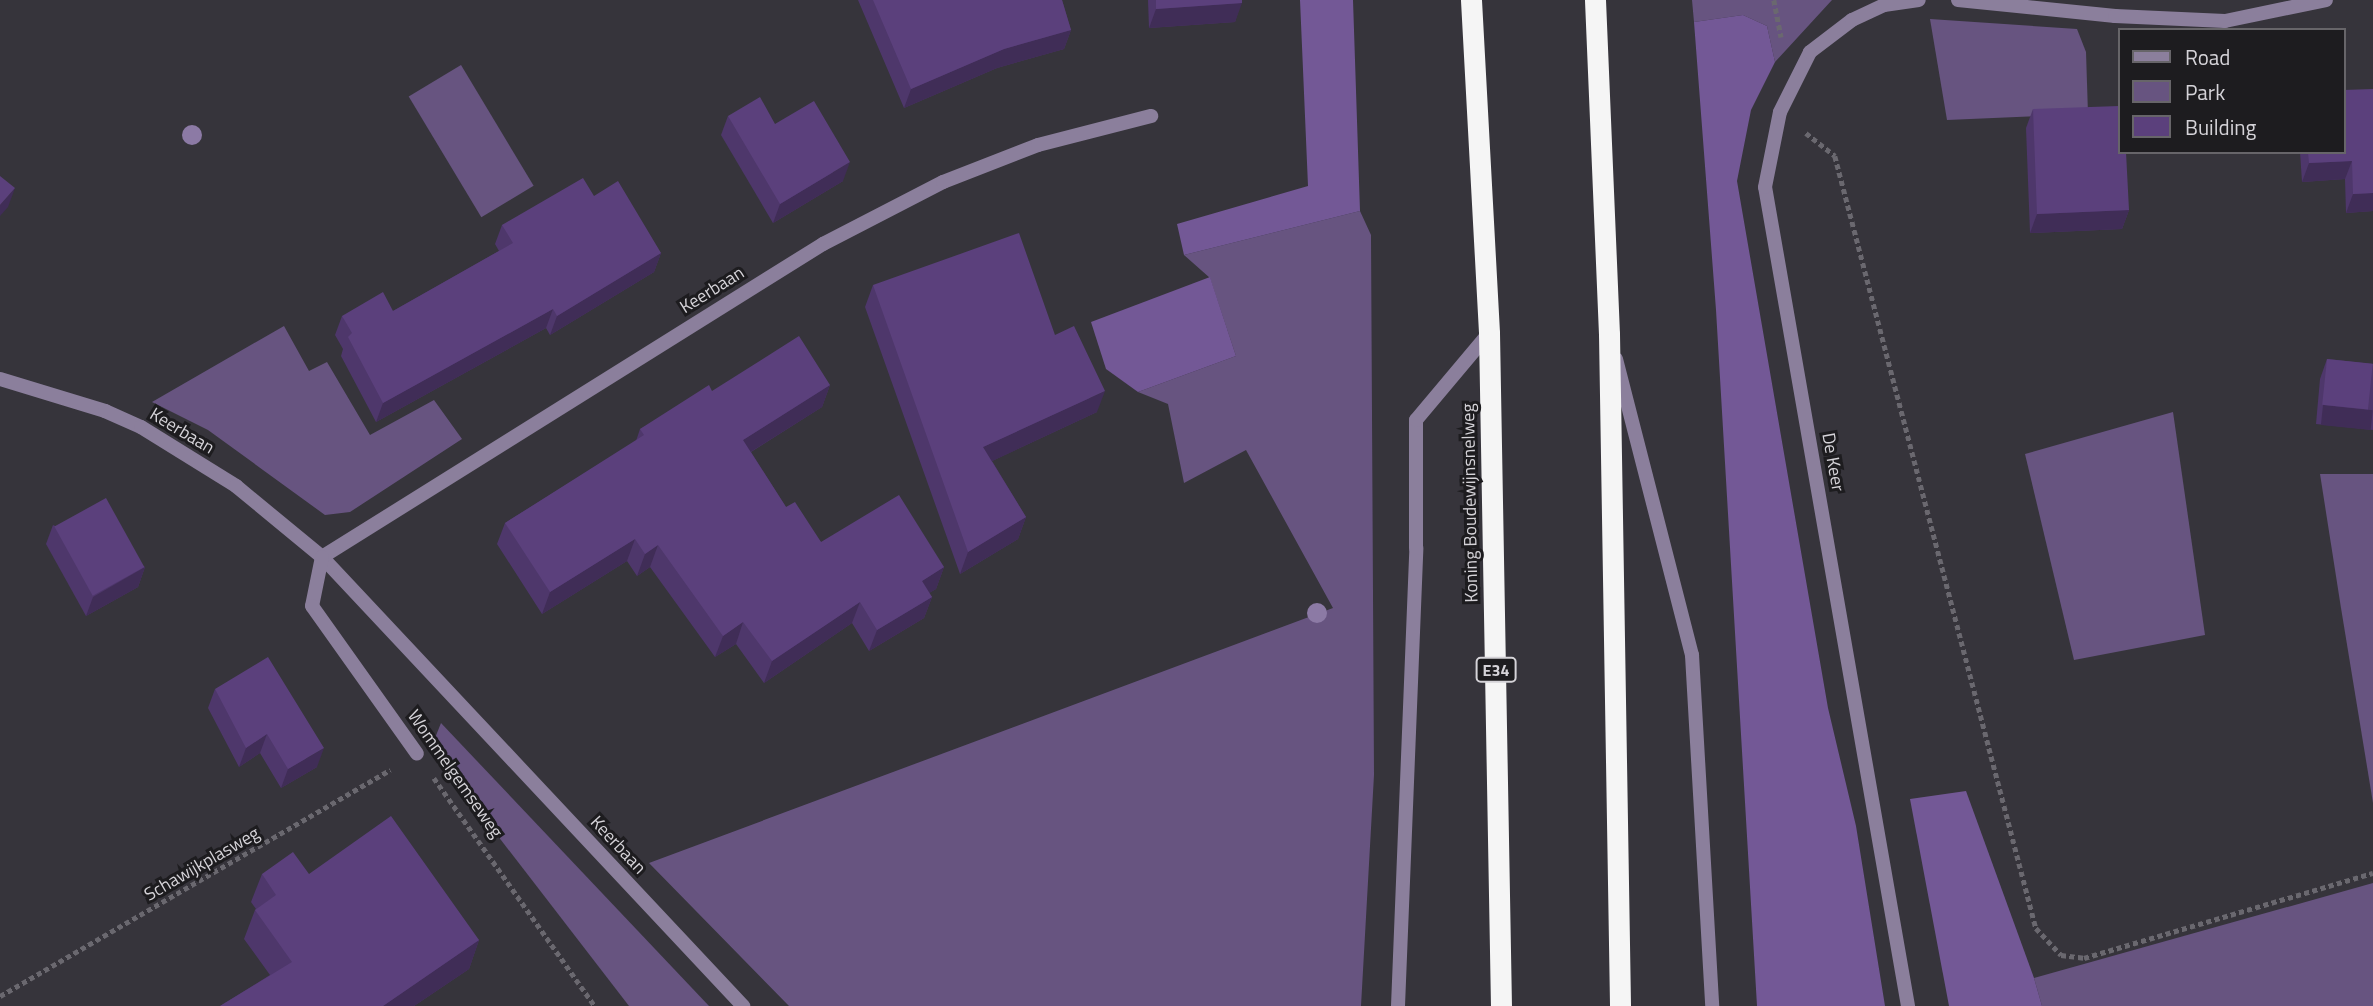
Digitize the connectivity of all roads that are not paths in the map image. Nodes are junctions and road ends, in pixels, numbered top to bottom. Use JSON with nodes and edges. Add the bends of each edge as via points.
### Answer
{"nodes":[{"id":1,"x":1471,"y":0,"type":"edge"},
{"id":2,"x":1595,"y":0,"type":"edge"},
{"id":3,"x":1919,"y":0,"type":"edge"},
{"id":4,"x":1958,"y":0,"type":"edge"},
{"id":5,"x":2326,"y":0,"type":"edge"},
{"id":6,"x":1151,"y":116,"type":"dead end"},
{"id":7,"x":1489,"y":333,"type":"junction"},
{"id":8,"x":1609,"y":334,"type":"junction"},
{"id":9,"x":0,"y":379,"type":"edge"},
{"id":10,"x":322,"y":557,"type":"junction"},
{"id":11,"x":417,"y":754,"type":"road end"},
{"id":12,"x":743,"y":1006,"type":"edge"},
{"id":13,"x":1398,"y":1006,"type":"edge"},
{"id":14,"x":1500,"y":1006,"type":"edge"},
{"id":15,"x":1620,"y":1006,"type":"edge"},
{"id":16,"x":1712,"y":1006,"type":"edge"},
{"id":17,"x":1908,"y":1006,"type":"edge"}],
"edges":[{"from":1,"to":7,"type":"highway","name":"Koning Boudewijnsnelweg","number":"E34"},
{"from":2,"to":8,"type":"highway"},
{"from":3,"to":17,"type":"street","name":"De Keer","via":[[1884,5],[1810,52],[1780,112],[1765,187]]},
{"from":4,"to":5,"type":"street","via":[[2115,16],[2225,21]]},
{"from":6,"to":10,"type":"street","name":"Keerbaan","via":[[1038,145],[943,182],[823,244]]},
{"from":7,"to":13,"type":"street","via":[[1416,420],[1416,548]]},
{"from":7,"to":14,"type":"highway","name":"Koning Boudewijnsnelweg","number":"E34"},
{"from":8,"to":15,"type":"highway"},
{"from":8,"to":16,"type":"street","via":[[1692,654]]},
{"from":9,"to":10,"type":"street","name":"Keerbaan","via":[[105,411],[141,428],[236,486]]},
{"from":10,"to":11,"type":"street","name":"Wommelgemseweg","via":[[312,606]]},
{"from":10,"to":12,"type":"street","name":"Keerbaan"}]}
